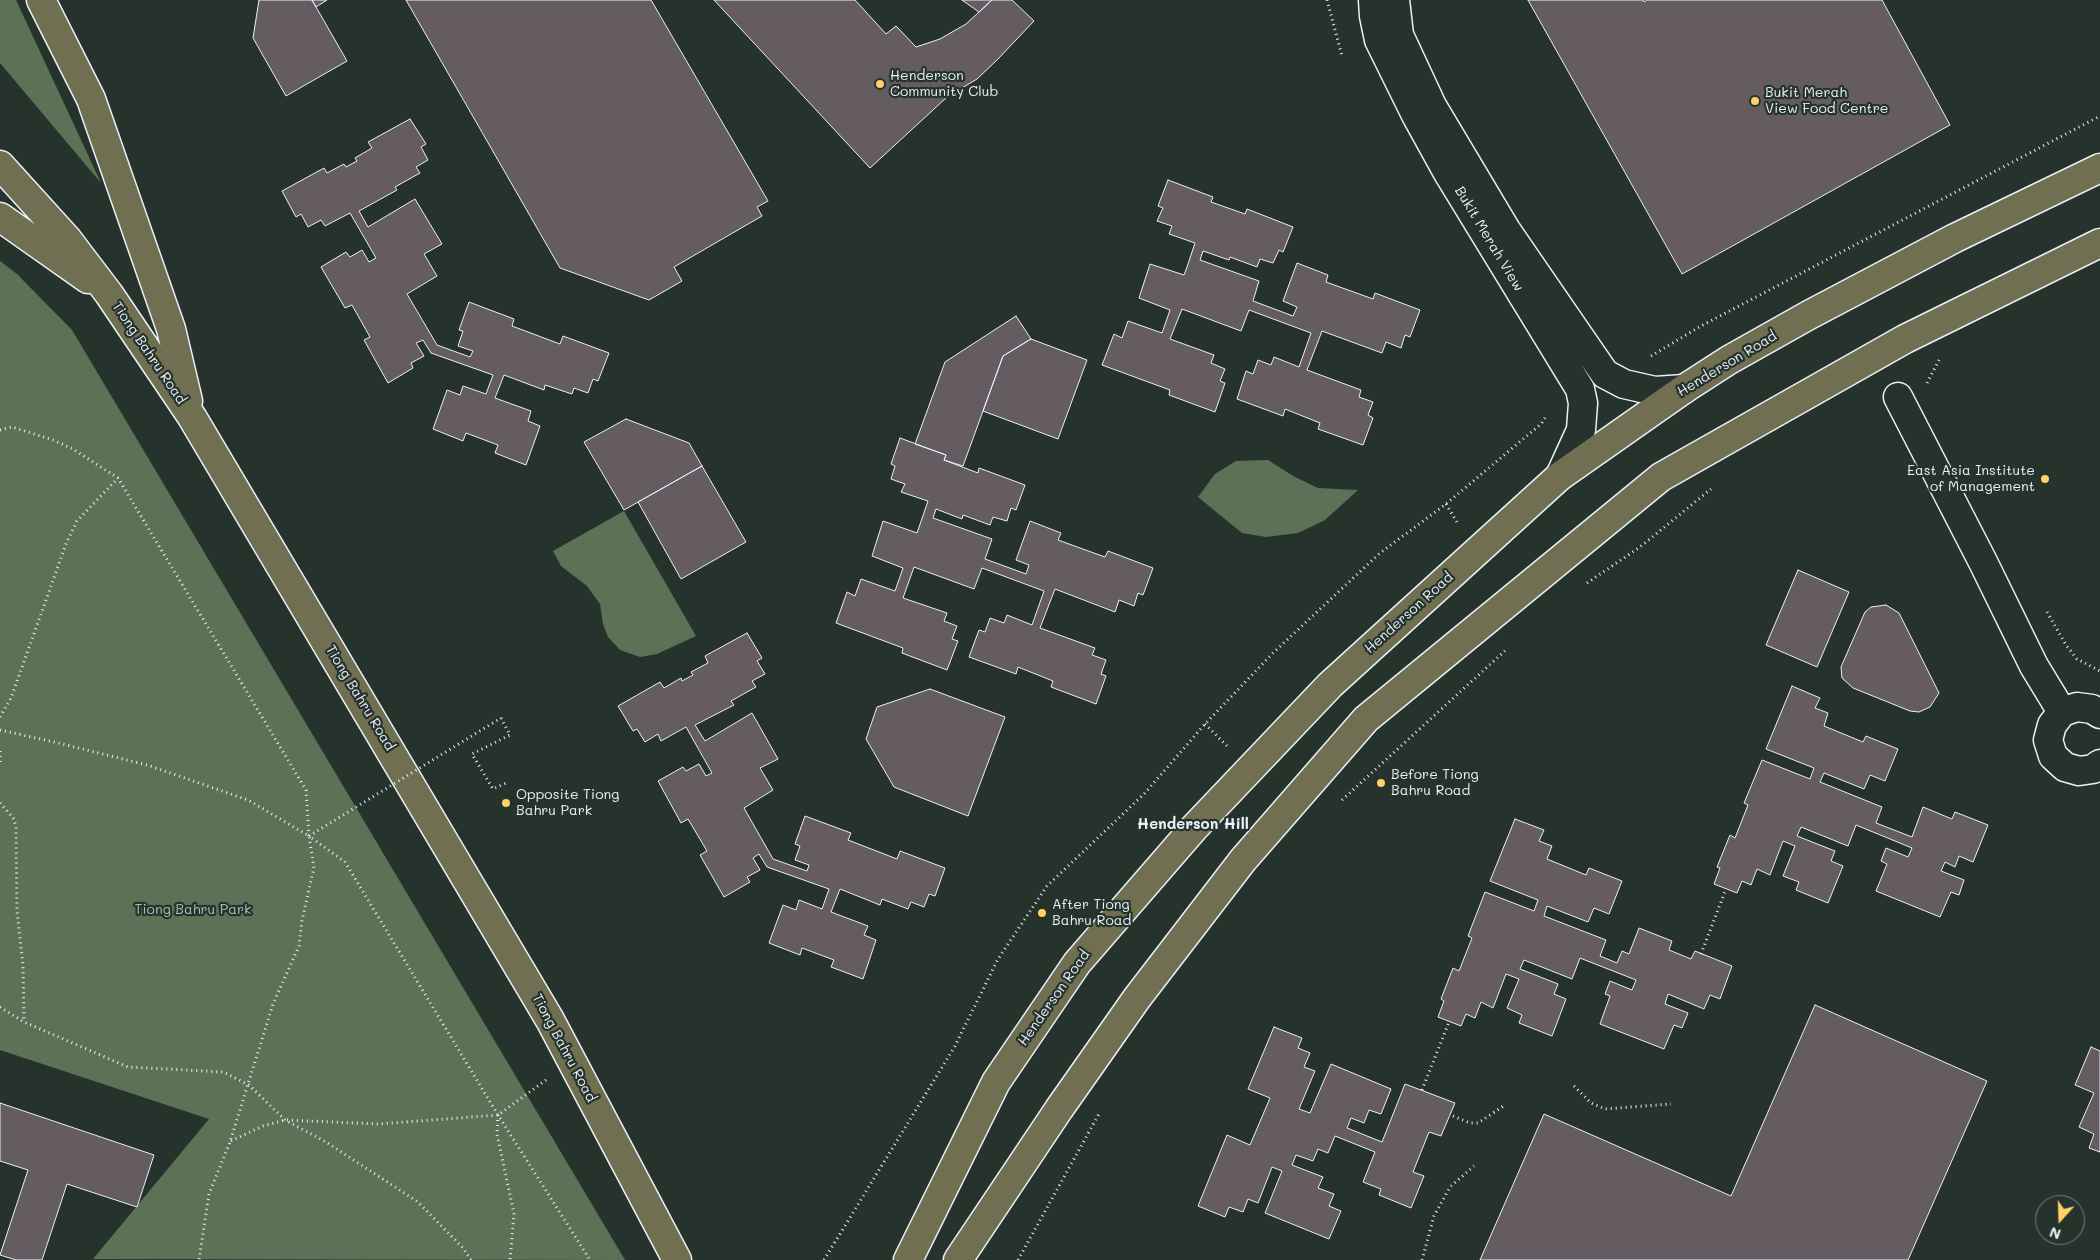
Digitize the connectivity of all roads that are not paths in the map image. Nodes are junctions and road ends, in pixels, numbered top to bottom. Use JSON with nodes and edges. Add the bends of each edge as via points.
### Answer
{"nodes":[{"id":1,"x":41,"y":0,"type":"edge"},
{"id":2,"x":1373,"y":0,"type":"edge"},
{"id":3,"x":1395,"y":0,"type":"edge"},
{"id":4,"x":0,"y":165,"type":"edge"},
{"id":5,"x":2100,"y":168,"type":"edge"},
{"id":6,"x":0,"y":216,"type":"edge"},
{"id":7,"x":2100,"y":243,"type":"edge"},
{"id":8,"x":110,"y":294,"type":"junction"},
{"id":9,"x":1684,"y":389,"type":"junction"},
{"id":10,"x":1900,"y":399,"type":"road end"},
{"id":11,"x":192,"y":417,"type":"junction"},
{"id":12,"x":1560,"y":476,"type":"junction"},
{"id":13,"x":2062,"y":712,"type":"junction"},
{"id":14,"x":2100,"y":714,"type":"edge"},
{"id":15,"x":2100,"y":764,"type":"edge"},
{"id":16,"x":678,"y":1259,"type":"edge"},
{"id":17,"x":908,"y":1260,"type":"edge"},
{"id":18,"x":960,"y":1260,"type":"edge"}],
"edges":[{"from":1,"to":11,"type":"main road","via":[[91,99],[171,329]]},
{"from":2,"to":12,"type":"street","name":"Bukit Merah View","via":[[1380,40],[1416,115],[1580,389],[1583,403],[1581,430]]},
{"from":3,"to":9,"type":"street","name":"Bukit Merah View","via":[[1399,35],[1432,106],[1506,230],[1605,374],[1624,384],[1654,391]]},
{"from":4,"to":8,"type":"main road","name":"Tiong Bahru Road","via":[[68,240]]},
{"from":5,"to":9,"type":"main road","name":"Henderson Road","via":[[1955,238],[1809,315]]},
{"from":6,"to":8,"type":"main road"},
{"from":7,"to":18,"type":"main road","via":[[1905,339],[1661,476],[1366,719],[1243,860],[1155,975],[1065,1102]]},
{"from":8,"to":11,"type":"main road","name":"Tiong Bahru Road"},
{"from":9,"to":12,"type":"main road","name":"Henderson Road"},
{"from":10,"to":13,"type":"street","via":[[2034,666]]},
{"from":11,"to":16,"type":"main road","name":"Tiong Bahru Road","via":[[550,1020]]},
{"from":12,"to":17,"type":"main road","name":"Henderson Road","via":[[1330,685],[1194,828],[1076,963],[996,1082]]},
{"from":13,"to":14,"type":"street","via":[[2077,707]]},
{"from":13,"to":15,"type":"street","via":[[2052,725],[2048,740],[2053,756],[2065,767],[2079,771],[2093,769]]}]}
